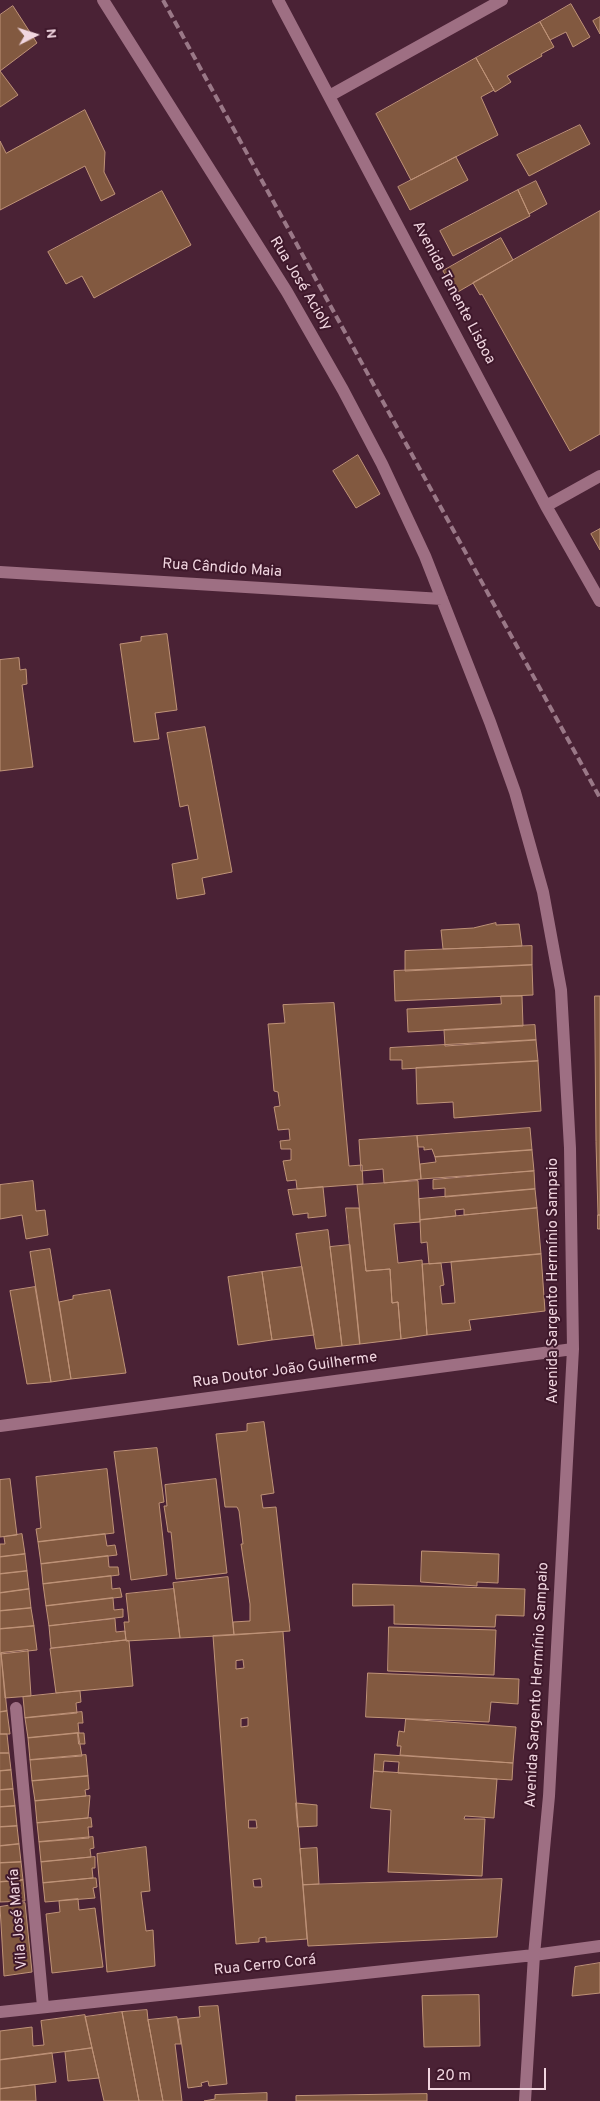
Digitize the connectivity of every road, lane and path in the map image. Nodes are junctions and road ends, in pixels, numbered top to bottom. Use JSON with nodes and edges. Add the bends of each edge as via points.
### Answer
{"nodes":[{"id":1,"x":104,"y":0,"type":"edge"},
{"id":2,"x":278,"y":0,"type":"edge"},
{"id":3,"x":502,"y":0,"type":"edge"},
{"id":4,"x":331,"y":95,"type":"junction"},
{"id":5,"x":600,"y":476,"type":"edge"},
{"id":6,"x":546,"y":506,"type":"junction"},
{"id":7,"x":0,"y":572,"type":"edge"},
{"id":8,"x":442,"y":599,"type":"junction"},
{"id":9,"x":600,"y":601,"type":"edge"},
{"id":10,"x":573,"y":1349,"type":"junction"},
{"id":11,"x":0,"y":1426,"type":"edge"},
{"id":12,"x":16,"y":1708,"type":"dead end"},
{"id":13,"x":600,"y":1946,"type":"edge"},
{"id":14,"x":534,"y":1954,"type":"junction"},
{"id":15,"x":43,"y":2007,"type":"junction"},
{"id":16,"x":0,"y":2012,"type":"edge"},
{"id":17,"x":525,"y":2101,"type":"edge"}],
"edges":[{"from":1,"to":8,"type":"street","name":"Rua José Acioly","via":[[286,292],[343,390],[382,464]]},
{"from":2,"to":4,"type":"street","name":"Avenida Tenente Lisboa"},
{"from":3,"to":4,"type":"street"},
{"from":4,"to":6,"type":"street","name":"Avenida Tenente Lisboa"},
{"from":5,"to":6,"type":"street"},
{"from":6,"to":9,"type":"street","name":"Avenida Tenente Lisboa"},
{"from":7,"to":8,"type":"street","name":"Rua Cândido Maia"},
{"from":8,"to":10,"type":"street","name":"Avenida Sargento Hermínio Sampaio","via":[[516,792],[543,892],[559,981],[570,1148]]},
{"from":10,"to":11,"type":"street","name":"Rua Doutor João Guilherme"},
{"from":10,"to":14,"type":"street","name":"Avenida Sargento Hermínio Sampaio","via":[[549,1796]]},
{"from":12,"to":15,"type":"street","name":"Vila José María"},
{"from":13,"to":14,"type":"street","name":"Rua Cerro Corá"},
{"from":14,"to":15,"type":"street","name":"Rua Cerro Corá"},
{"from":14,"to":17,"type":"street","name":"Avenida Sargento Hermínio Sampaio"},
{"from":15,"to":16,"type":"street","name":"Rua Cerro Corá"}]}
